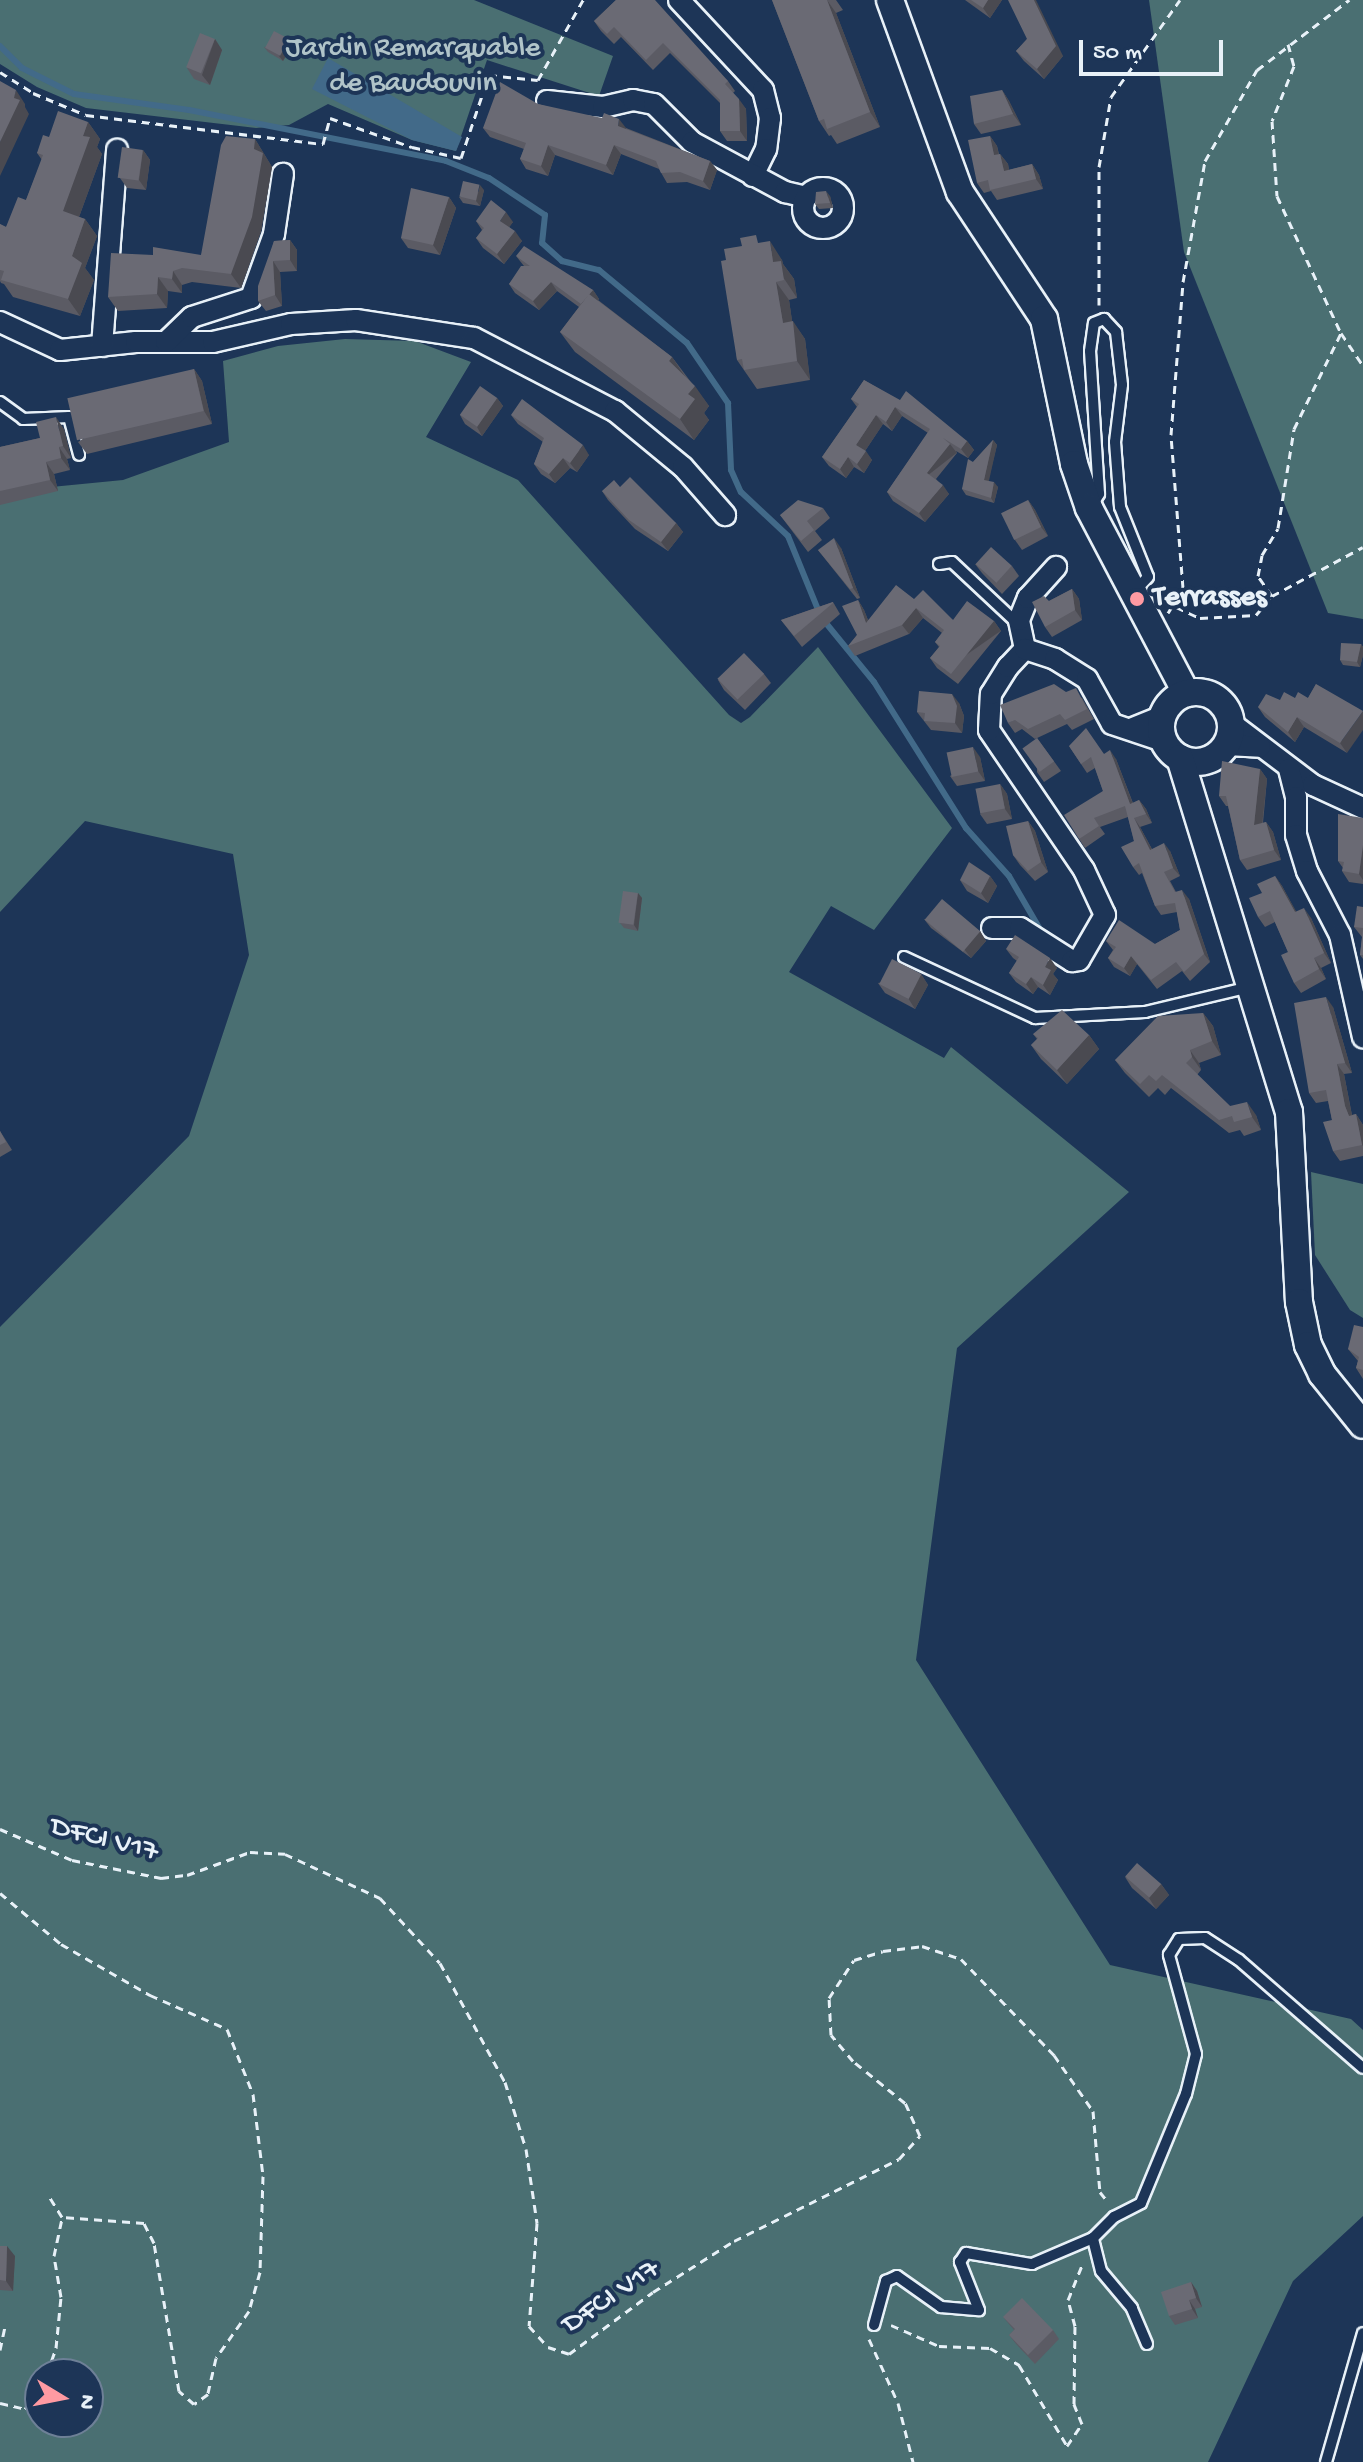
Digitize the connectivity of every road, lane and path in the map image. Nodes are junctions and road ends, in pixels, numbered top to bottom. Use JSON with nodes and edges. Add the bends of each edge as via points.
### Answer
{"nodes":[{"id":1,"x":583,"y":0,"type":"edge"},
{"id":2,"x":679,"y":0,"type":"edge"},
{"id":3,"x":890,"y":0,"type":"edge"},
{"id":4,"x":1180,"y":0,"type":"edge"},
{"id":5,"x":1349,"y":0,"type":"edge"},
{"id":6,"x":1288,"y":44,"type":"junction"},
{"id":7,"x":0,"y":72,"type":"edge"},
{"id":8,"x":547,"y":101,"type":"dead end"},
{"id":9,"x":117,"y":150,"type":"dead end"},
{"id":10,"x":283,"y":174,"type":"dead end"},
{"id":11,"x":753,"y":176,"type":"junction"},
{"id":12,"x":806,"y":197,"type":"dead end"},
{"id":13,"x":1098,"y":319,"type":"junction"},
{"id":14,"x":0,"y":322,"type":"edge"},
{"id":15,"x":1341,"y":333,"type":"junction"},
{"id":16,"x":166,"y":342,"type":"junction"},
{"id":17,"x":102,"y":346,"type":"junction"},
{"id":18,"x":1363,"y":366,"type":"edge"},
{"id":19,"x":0,"y":402,"type":"edge"},
{"id":20,"x":79,"y":455,"type":"edge"},
{"id":21,"x":1089,"y":508,"type":"junction"},
{"id":22,"x":725,"y":515,"type":"dead end"},
{"id":23,"x":1363,"y":547,"type":"edge"},
{"id":24,"x":939,"y":564,"type":"dead end"},
{"id":25,"x":1056,"y":567,"type":"dead end"},
{"id":26,"x":1132,"y":591,"type":"junction"},
{"id":27,"x":1272,"y":596,"type":"junction"},
{"id":28,"x":1176,"y":607,"type":"junction"},
{"id":29,"x":1020,"y":626,"type":"junction"},
{"id":30,"x":1151,"y":627,"type":"junction"},
{"id":31,"x":1025,"y":649,"type":"junction"},
{"id":32,"x":1167,"y":662,"type":"junction"},
{"id":33,"x":1186,"y":693,"type":"junction"},
{"id":34,"x":1168,"y":731,"type":"junction"},
{"id":35,"x":1222,"y":743,"type":"junction"},
{"id":36,"x":1289,"y":769,"type":"junction"},
{"id":37,"x":1363,"y":808,"type":"edge"},
{"id":38,"x":1200,"y":815,"type":"junction"},
{"id":39,"x":992,"y":928,"type":"dead end"},
{"id":40,"x":904,"y":957,"type":"dead end"},
{"id":41,"x":1246,"y":988,"type":"junction"},
{"id":42,"x":1363,"y":1037,"type":"edge"},
{"id":43,"x":1363,"y":1425,"type":"edge"},
{"id":44,"x":0,"y":1829,"type":"edge"},
{"id":45,"x":0,"y":1893,"type":"edge"},
{"id":46,"x":1363,"y":2068,"type":"edge"},
{"id":47,"x":49,"y":2196,"type":"dead end"},
{"id":48,"x":62,"y":2217,"type":"junction"},
{"id":49,"x":1114,"y":2217,"type":"junction"},
{"id":50,"x":1093,"y":2238,"type":"junction"},
{"id":51,"x":874,"y":2325,"type":"junction"},
{"id":52,"x":5,"y":2326,"type":"dead end"},
{"id":53,"x":1363,"y":2333,"type":"edge"},
{"id":54,"x":1147,"y":2344,"type":"dead end"},
{"id":55,"x":0,"y":2350,"type":"edge"},
{"id":56,"x":53,"y":2358,"type":"edge"},
{"id":57,"x":0,"y":2403,"type":"edge"},
{"id":58,"x":24,"y":2409,"type":"edge"},
{"id":59,"x":913,"y":2462,"type":"edge"},
{"id":60,"x":1326,"y":2462,"type":"edge"}],
"edges":[{"from":1,"to":7,"type":"path","via":[[538,80],[489,75],[461,158],[330,118],[323,144],[86,115],[33,93]]},
{"from":2,"to":11,"type":"street","via":[[763,90],[770,118],[766,149]]},
{"from":3,"to":21,"type":"street","via":[[960,192],[1044,319],[1074,464]]},
{"from":4,"to":13,"type":"path","via":[[1111,97],[1099,167],[1103,273]]},
{"from":5,"to":6,"type":"path"},
{"from":6,"to":15,"type":"path","via":[[1294,66],[1272,121],[1277,196]]},
{"from":6,"to":28,"type":"path","via":[[1257,70],[1205,161],[1183,282],[1171,435],[1183,588]]},
{"from":8,"to":11,"type":"street","via":[[603,107],[633,100],[654,104],[692,142]]},
{"from":9,"to":17,"type":"street"},
{"from":10,"to":16,"type":"street","via":[[274,234],[251,298],[192,317]]},
{"from":11,"to":12,"type":"street"},
{"from":13,"to":21,"type":"lane","via":[[1090,351],[1099,494]]},
{"from":13,"to":26,"type":"lane","via":[[1111,323],[1116,332],[1122,385],[1115,442],[1120,507],[1148,577],[1142,588]]},
{"from":14,"to":17,"type":"street","via":[[60,350]]},
{"from":15,"to":18,"type":"path"},
{"from":15,"to":27,"type":"path","via":[[1294,429],[1278,528],[1262,555],[1258,576]]},
{"from":16,"to":17,"type":"street"},
{"from":16,"to":22,"type":"street","via":[[213,342],[291,324],[356,320],[474,338],[615,411],[683,467]]},
{"from":19,"to":20,"type":"lane","via":[[23,419],[69,417]]},
{"from":21,"to":26,"type":"street"},
{"from":23,"to":27,"type":"path"},
{"from":24,"to":29,"type":"lane","via":[[952,562]]},
{"from":25,"to":29,"type":"street","via":[[1028,598]]},
{"from":26,"to":30,"type":"street"},
{"from":27,"to":28,"type":"path","via":[[1256,615],[1232,619],[1200,618]]},
{"from":28,"to":30,"type":"path"},
{"from":29,"to":31,"type":"street"},
{"from":30,"to":32,"type":"street"},
{"from":31,"to":34,"type":"street","via":[[1087,679],[1112,724]]},
{"from":31,"to":39,"type":"street","via":[[991,694],[989,730],[1084,870],[1105,915],[1079,960],[1072,961],[1020,928]]},
{"from":32,"to":33,"type":"street"},
{"from":32,"to":34,"type":"street"},
{"from":33,"to":34,"type":"street"},
{"from":33,"to":35,"type":"street","via":[[1216,698]]},
{"from":34,"to":35,"type":"street"},
{"from":34,"to":38,"type":"street"},
{"from":35,"to":36,"type":"street","via":[[1260,747]]},
{"from":35,"to":38,"type":"street"},
{"from":36,"to":37,"type":"street"},
{"from":36,"to":42,"type":"street","via":[[1296,797],[1296,835],[1312,884],[1340,935]]},
{"from":38,"to":41,"type":"street"},
{"from":40,"to":41,"type":"lane","via":[[1035,1018],[1145,1012]]},
{"from":41,"to":43,"type":"street","via":[[1289,1112],[1296,1263],[1308,1345],[1322,1374]]},
{"from":44,"to":49,"type":"path","name":"DFCI V17","via":[[72,1860],[161,1878],[187,1875],[250,1852],[285,1854],[380,1898],[440,1963],[505,2082],[526,2149],[537,2223],[529,2326],[548,2347],[569,2354],[734,2241],[899,2159],[920,2136],[905,2103],[853,2061],[831,2035],[829,1998],[854,1960],[883,1951],[922,1946],[961,1959],[1054,2055],[1093,2111],[1100,2192]]},
{"from":45,"to":48,"type":"path","via":[[61,1944],[150,1995],[227,2029],[253,2094],[263,2176],[260,2272],[249,2311],[216,2358],[208,2394],[194,2404],[179,2391],[154,2243],[144,2223]]},
{"from":46,"to":49,"type":"lane","via":[[1239,1960],[1205,1938],[1179,1939],[1169,1955],[1196,2054],[1186,2094],[1141,2203]]},
{"from":47,"to":48,"type":"path"},
{"from":48,"to":56,"type":"path","via":[[54,2256],[61,2297]]},
{"from":49,"to":50,"type":"lane"},
{"from":50,"to":51,"type":"lane","via":[[1032,2264],[966,2253],[960,2262],[979,2310],[941,2307],[897,2276],[886,2281]]},
{"from":50,"to":51,"type":"path","via":[[1068,2300],[1075,2326],[1074,2404],[1082,2424],[1067,2446],[1019,2365],[990,2348],[939,2346],[898,2325]]},
{"from":50,"to":54,"type":"lane","via":[[1101,2271],[1132,2308]]},
{"from":51,"to":59,"type":"path","via":[[869,2338],[898,2403]]},
{"from":52,"to":55,"type":"path"},
{"from":53,"to":60,"type":"lane"},
{"from":57,"to":58,"type":"path"}]}
